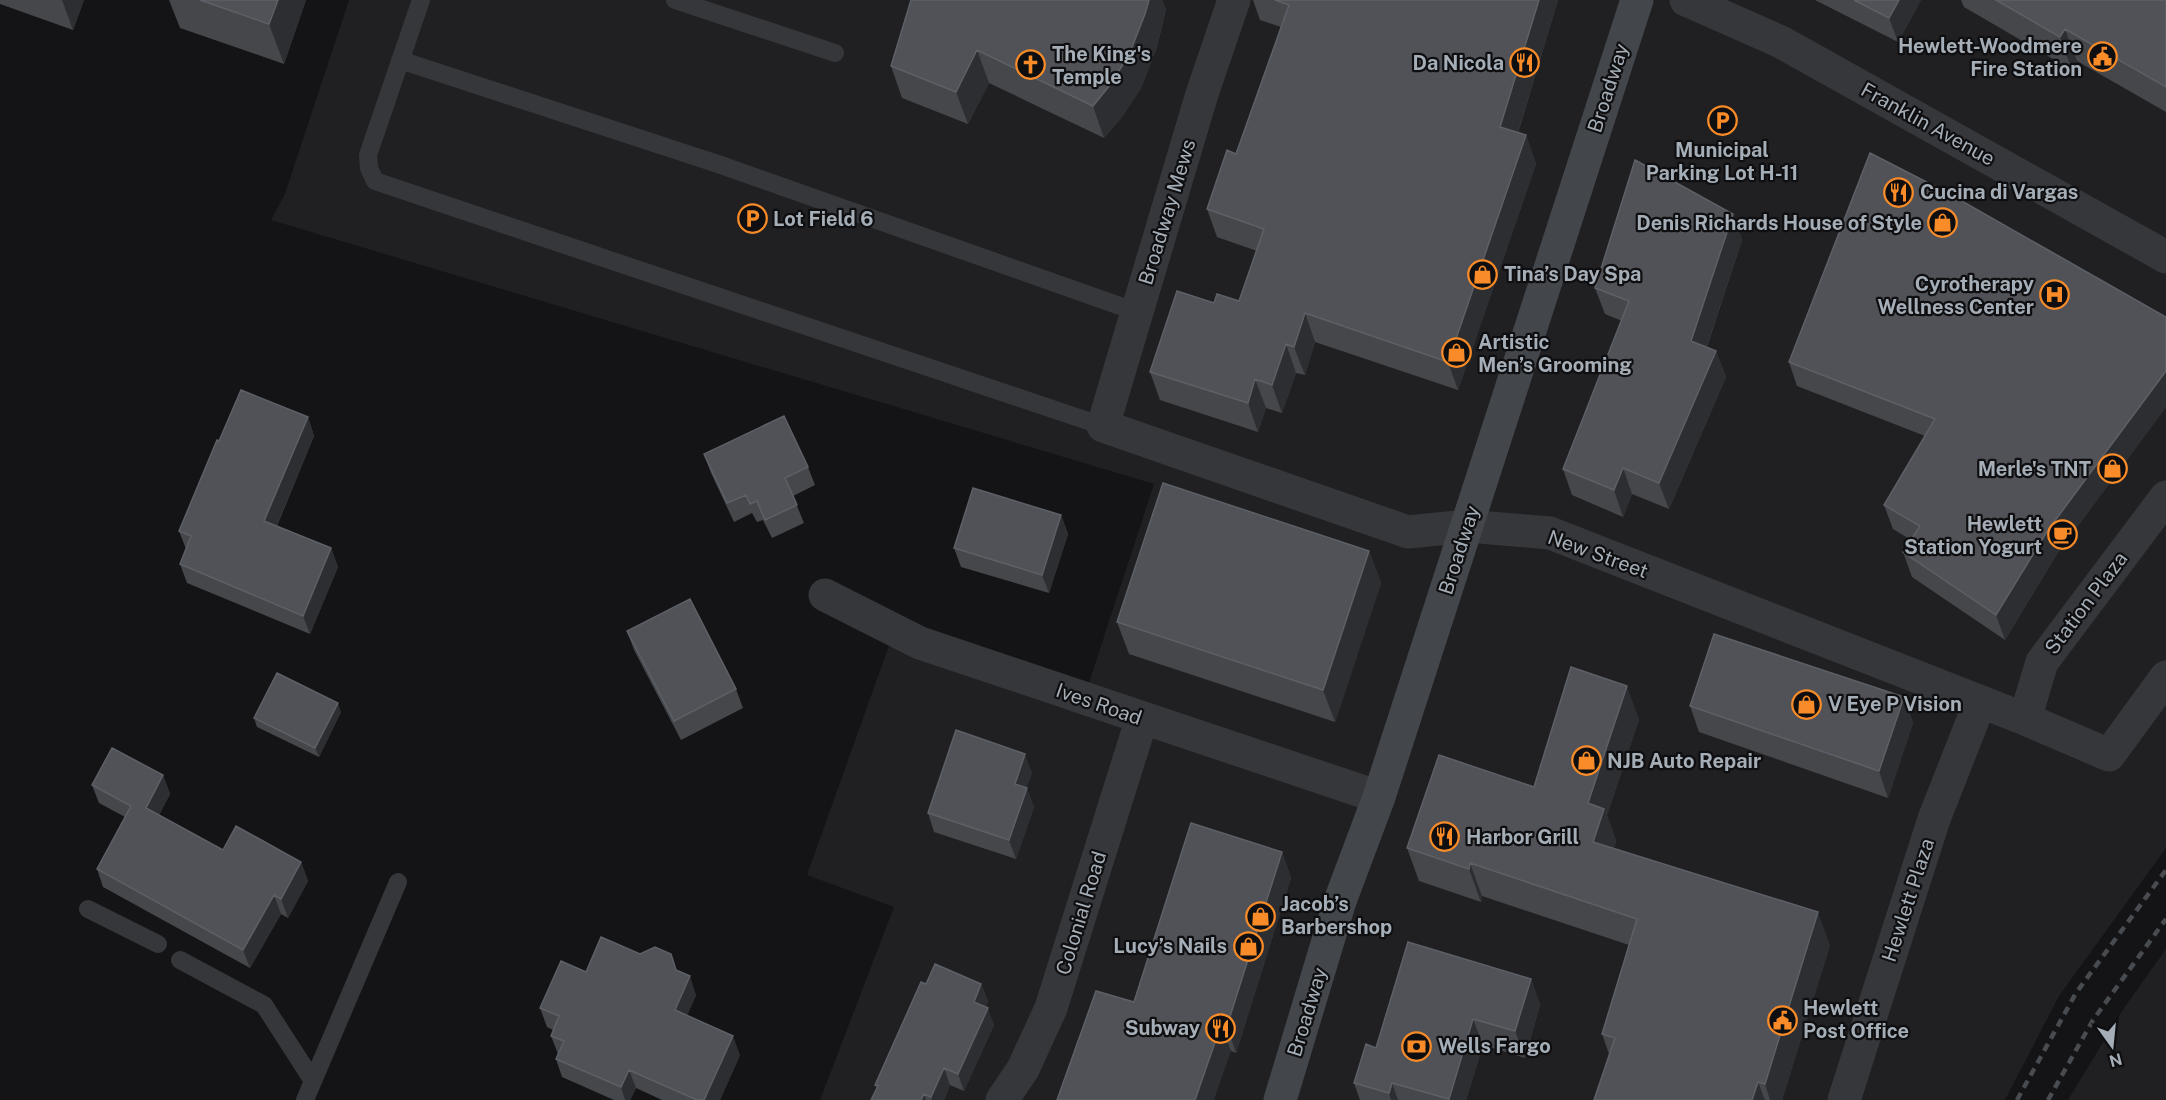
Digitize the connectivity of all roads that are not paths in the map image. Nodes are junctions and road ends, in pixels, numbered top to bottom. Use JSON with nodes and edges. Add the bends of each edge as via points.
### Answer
{"nodes":[{"id":1,"x":421,"y":0,"type":"edge"},
{"id":2,"x":675,"y":0,"type":"edge"},
{"id":3,"x":1234,"y":0,"type":"edge"},
{"id":4,"x":1637,"y":0,"type":"edge"},
{"id":5,"x":1686,"y":0,"type":"edge"},
{"id":6,"x":835,"y":52,"type":"dead end"},
{"id":7,"x":400,"y":60,"type":"junction"},
{"id":8,"x":2166,"y":257,"type":"edge"},
{"id":9,"x":1137,"y":312,"type":"junction"},
{"id":10,"x":1104,"y":426,"type":"junction"},
{"id":11,"x":2166,"y":497,"type":"edge"},
{"id":12,"x":1467,"y":526,"type":"junction"},
{"id":13,"x":825,"y":595,"type":"dead end"},
{"id":14,"x":2166,"y":677,"type":"edge"},
{"id":15,"x":1980,"y":702,"type":"junction"},
{"id":16,"x":1142,"y":718,"type":"junction"},
{"id":17,"x":2025,"y":719,"type":"junction"},
{"id":18,"x":1379,"y":797,"type":"junction"},
{"id":19,"x":398,"y":882,"type":"dead end"},
{"id":20,"x":88,"y":909,"type":"dead end"},
{"id":21,"x":158,"y":944,"type":"dead end"},
{"id":22,"x":180,"y":960,"type":"dead end"},
{"id":23,"x":313,"y":1081,"type":"junction"},
{"id":24,"x":305,"y":1100,"type":"edge"},
{"id":25,"x":1002,"y":1100,"type":"edge"},
{"id":26,"x":1280,"y":1100,"type":"edge"},
{"id":27,"x":1844,"y":1100,"type":"edge"}],
"edges":[{"from":1,"to":7,"type":"lane"},
{"from":2,"to":6,"type":"lane"},
{"from":3,"to":9,"type":"street","name":"Broadway Mews"},
{"from":4,"to":12,"type":"main road","name":"Broadway"},
{"from":5,"to":8,"type":"street","name":"Franklin Avenue","via":[[1781,42]]},
{"from":7,"to":9,"type":"lane","via":[[718,164]]},
{"from":7,"to":10,"type":"lane","via":[[368,155],[375,181]]},
{"from":9,"to":10,"type":"street","name":"Broadway Mews"},
{"from":10,"to":12,"type":"street","name":"New Street","via":[[1408,532]]},
{"from":11,"to":17,"type":"street","name":"Station Plaza","via":[[2042,662]]},
{"from":12,"to":15,"type":"street","name":"New Street","via":[[1550,533]]},
{"from":12,"to":18,"type":"main road","name":"Broadway"},
{"from":13,"to":16,"type":"street","name":"Ives Road","via":[[920,643]]},
{"from":14,"to":17,"type":"street","via":[[2109,755]]},
{"from":15,"to":17,"type":"street"},
{"from":15,"to":27,"type":"street","name":"Hewlett Plaza","via":[[1935,819]]},
{"from":16,"to":18,"type":"street","name":"Ives Road"},
{"from":16,"to":25,"type":"street","name":"Colonial Road","via":[[1051,1008],[1023,1069]]},
{"from":18,"to":26,"type":"main road","name":"Broadway","via":[[1340,901]]},
{"from":19,"to":23,"type":"lane"},
{"from":20,"to":21,"type":"lane"},
{"from":22,"to":23,"type":"lane","via":[[264,1005]]},
{"from":23,"to":24,"type":"lane"}]}
